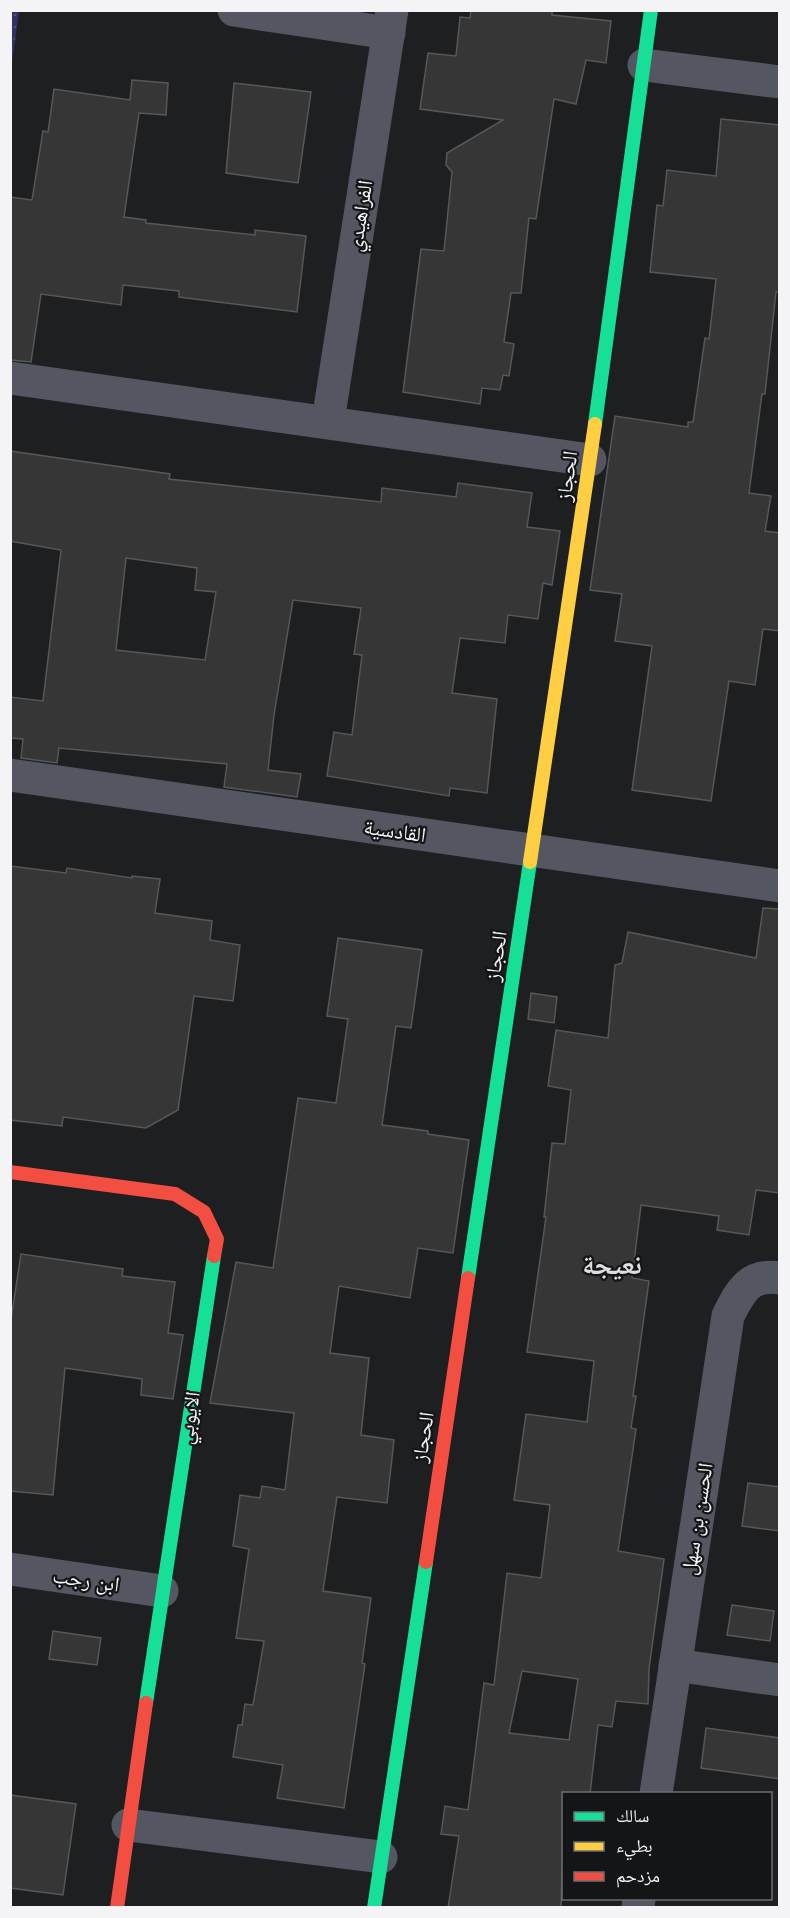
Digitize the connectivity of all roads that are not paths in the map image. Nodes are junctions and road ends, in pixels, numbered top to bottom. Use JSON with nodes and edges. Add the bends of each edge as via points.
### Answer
{"nodes":[{"id":1,"x":234,"y":10,"type":"edge"},
{"id":2,"x":651,"y":10,"type":"edge"},
{"id":3,"x":391,"y":22,"type":"edge"},
{"id":4,"x":644,"y":65,"type":"junction"},
{"id":5,"x":780,"y":82,"type":"edge"},
{"id":6,"x":10,"y":378,"type":"edge"},
{"id":7,"x":328,"y":420,"type":"junction"},
{"id":8,"x":590,"y":459,"type":"junction"},
{"id":9,"x":10,"y":775,"type":"edge"},
{"id":10,"x":533,"y":851,"type":"junction"},
{"id":11,"x":780,"y":886,"type":"edge"},
{"id":12,"x":10,"y":1172,"type":"edge"},
{"id":13,"x":780,"y":1278,"type":"edge"},
{"id":14,"x":10,"y":1569,"type":"edge"},
{"id":15,"x":162,"y":1591,"type":"junction"},
{"id":16,"x":675,"y":1665,"type":"junction"},
{"id":17,"x":780,"y":1680,"type":"edge"},
{"id":18,"x":656,"y":1792,"type":"edge"},
{"id":19,"x":129,"y":1825,"type":"junction"},
{"id":20,"x":381,"y":1857,"type":"junction"},
{"id":21,"x":117,"y":1908,"type":"edge"},
{"id":22,"x":374,"y":1908,"type":"edge"}],
"edges":[{"from":1,"to":3,"type":"street"},
{"from":2,"to":4,"type":"street","name":"الحجاز"},
{"from":3,"to":7,"type":"street","name":"الفراهيدي"},
{"from":4,"to":5,"type":"street"},
{"from":4,"to":8,"type":"street","name":"الحجاز"},
{"from":6,"to":7,"type":"street"},
{"from":7,"to":8,"type":"street"},
{"from":8,"to":10,"type":"street","name":"الحجاز"},
{"from":9,"to":10,"type":"street","name":"القادسية"},
{"from":10,"to":11,"type":"street","name":"القادسية"},
{"from":10,"to":20,"type":"street","name":"الحجاز"},
{"from":12,"to":15,"type":"street","name":"الايوبي","via":[[175,1194],[204,1212],[217,1239]]},
{"from":13,"to":16,"type":"street","name":"الحسن بن سهل","via":[[766,1276],[742,1288],[728,1316]]},
{"from":14,"to":15,"type":"street","name":"ابن رجب"},
{"from":15,"to":19,"type":"street","name":"الايوبي"},
{"from":16,"to":17,"type":"street"},
{"from":16,"to":18,"type":"street","name":"الحسن بن سهل"},
{"from":19,"to":20,"type":"street"},
{"from":19,"to":21,"type":"street","name":"الايوبي"},
{"from":20,"to":22,"type":"street","name":"الحجاز"}]}
